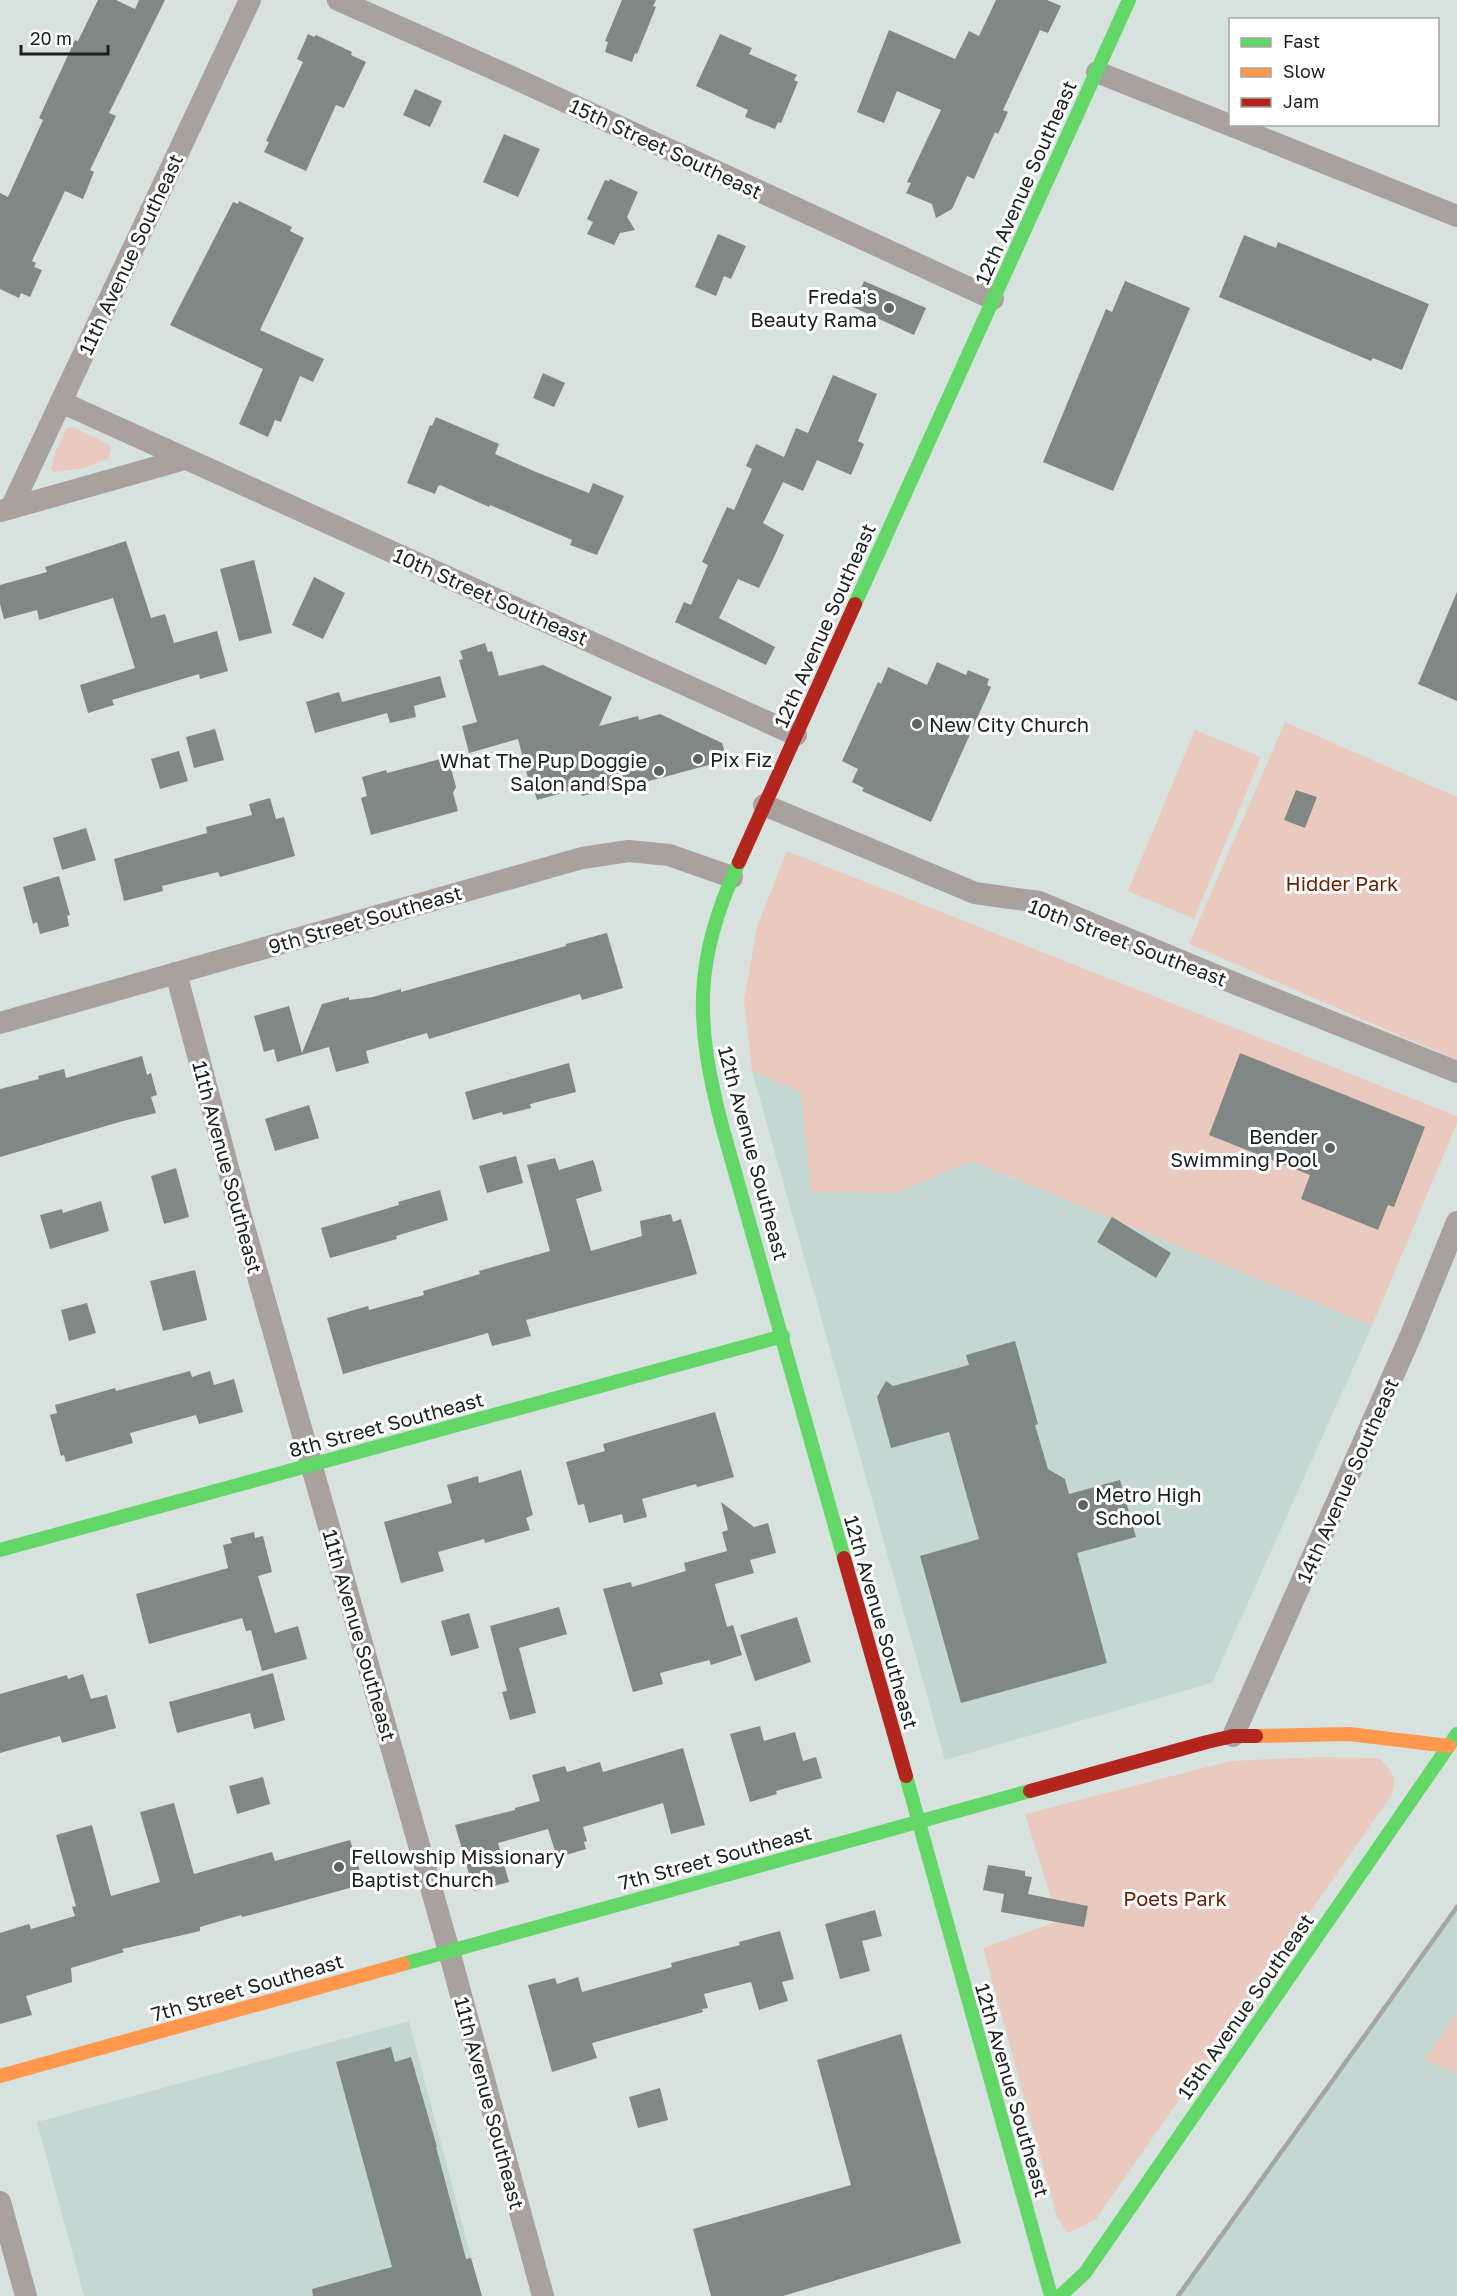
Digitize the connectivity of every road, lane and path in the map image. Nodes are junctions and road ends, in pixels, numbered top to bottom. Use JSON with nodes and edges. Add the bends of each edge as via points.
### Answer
{"nodes":[{"id":1,"x":250,"y":0,"type":"edge"},
{"id":2,"x":338,"y":0,"type":"edge"},
{"id":3,"x":1129,"y":0,"type":"edge"},
{"id":4,"x":1096,"y":72,"type":"junction"},
{"id":5,"x":1229,"y":125,"type":"edge"},
{"id":6,"x":1231,"y":126,"type":"edge"},
{"id":7,"x":1457,"y":216,"type":"edge"},
{"id":8,"x":993,"y":299,"type":"junction"},
{"id":9,"x":61,"y":402,"type":"junction"},
{"id":10,"x":185,"y":459,"type":"junction"},
{"id":11,"x":6,"y":510,"type":"edge"},
{"id":12,"x":796,"y":735,"type":"junction"},
{"id":13,"x":764,"y":805,"type":"junction"},
{"id":14,"x":732,"y":877,"type":"junction"},
{"id":15,"x":176,"y":973,"type":"junction"},
{"id":16,"x":0,"y":1023,"type":"edge"},
{"id":17,"x":1457,"y":1072,"type":"edge"},
{"id":18,"x":1457,"y":1222,"type":"edge"},
{"id":19,"x":783,"y":1336,"type":"junction"},
{"id":20,"x":311,"y":1465,"type":"junction"},
{"id":21,"x":0,"y":1550,"type":"edge"},
{"id":22,"x":1233,"y":1736,"type":"junction"},
{"id":23,"x":1453,"y":1740,"type":"edge"},
{"id":24,"x":917,"y":1821,"type":"junction"},
{"id":25,"x":449,"y":1951,"type":"junction"},
{"id":26,"x":0,"y":2076,"type":"edge"},
{"id":27,"x":0,"y":2202,"type":"edge"},
{"id":28,"x":26,"y":2296,"type":"edge"},
{"id":29,"x":543,"y":2296,"type":"edge"},
{"id":30,"x":1051,"y":2296,"type":"edge"},
{"id":31,"x":1060,"y":2296,"type":"edge"}],
"edges":[{"from":1,"to":9,"type":"street","name":"11th Avenue Southeast"},
{"from":2,"to":8,"type":"street","name":"15th Street Southeast"},
{"from":3,"to":4,"type":"main road","name":"12th Avenue Southeast"},
{"from":4,"to":5,"type":"street"},
{"from":4,"to":8,"type":"main road","name":"12th Avenue Southeast"},
{"from":6,"to":7,"type":"street"},
{"from":8,"to":12,"type":"main road","name":"12th Avenue Southeast"},
{"from":9,"to":10,"type":"street","name":"10th Street Southeast"},
{"from":9,"to":11,"type":"street","name":"11th Avenue Southeast"},
{"from":10,"to":11,"type":"street"},
{"from":10,"to":12,"type":"street","name":"10th Street Southeast"},
{"from":12,"to":13,"type":"main road","name":"12th Avenue Southeast"},
{"from":13,"to":14,"type":"main road","name":"12th Avenue Southeast"},
{"from":13,"to":17,"type":"street","name":"10th Street Southeast","via":[[975,892],[1040,902]]},
{"from":14,"to":15,"type":"street","name":"9th Street Southeast","via":[[669,855],[629,851],[582,858]]},
{"from":14,"to":19,"type":"main road","name":"12th Avenue Southeast","via":[[708,943],[703,975],[705,1046],[723,1131]]},
{"from":15,"to":16,"type":"street","name":"9th Street Southeast"},
{"from":15,"to":20,"type":"street","name":"11th Avenue Southeast"},
{"from":18,"to":22,"type":"street","name":"14th Avenue Southeast"},
{"from":19,"to":20,"type":"main road","name":"8th Street Southeast"},
{"from":19,"to":24,"type":"main road","name":"12th Avenue Southeast"},
{"from":20,"to":21,"type":"main road","name":"8th Street Southeast"},
{"from":20,"to":25,"type":"street","name":"11th Avenue Southeast"},
{"from":22,"to":23,"type":"main road","name":"7th Street Southeast","via":[[1349,1734]]},
{"from":22,"to":24,"type":"main road","name":"7th Street Southeast"},
{"from":23,"to":31,"type":"main road","name":"15th Avenue Southeast","via":[[1084,2273]]},
{"from":24,"to":25,"type":"main road","name":"7th Street Southeast"},
{"from":24,"to":30,"type":"main road","name":"12th Avenue Southeast"},
{"from":25,"to":26,"type":"main road","name":"7th Street Southeast"},
{"from":25,"to":29,"type":"street","name":"11th Avenue Southeast"},
{"from":27,"to":28,"type":"street"}]}
